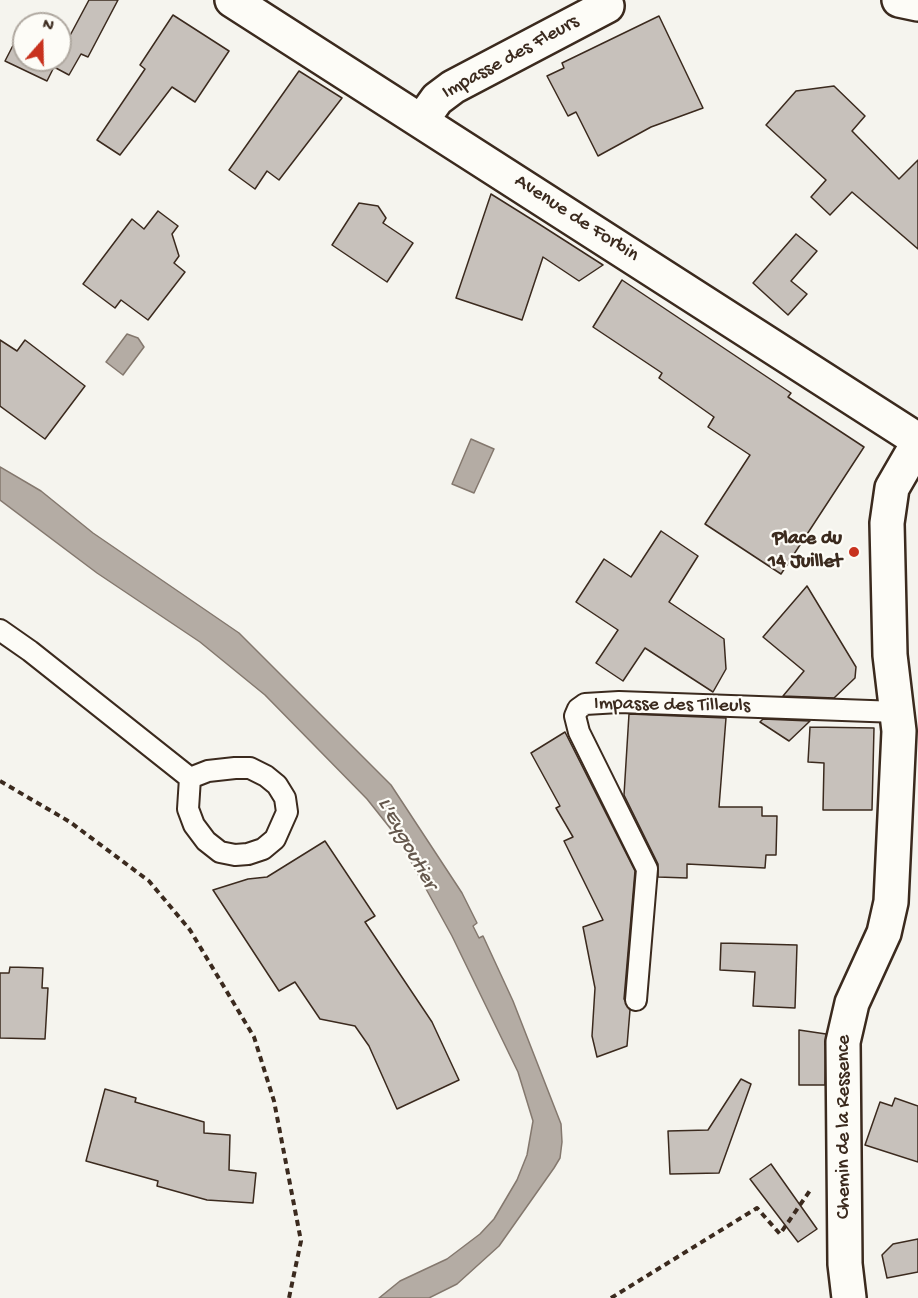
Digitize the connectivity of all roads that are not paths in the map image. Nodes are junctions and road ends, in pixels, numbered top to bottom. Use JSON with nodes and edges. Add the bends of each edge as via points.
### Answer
{"nodes":[{"id":1,"x":232,"y":0,"type":"edge"},
{"id":2,"x":899,"y":0,"type":"edge"},
{"id":3,"x":918,"y":4,"type":"edge"},
{"id":4,"x":607,"y":6,"type":"dead end"},
{"id":5,"x":422,"y":120,"type":"junction"},
{"id":6,"x":918,"y":442,"type":"edge"},
{"id":7,"x":0,"y":630,"type":"edge"},
{"id":8,"x":898,"y":712,"type":"junction"},
{"id":9,"x":190,"y":778,"type":"junction"},
{"id":10,"x":636,"y":1000,"type":"dead end"},
{"id":11,"x":849,"y":1298,"type":"edge"}],
"edges":[{"from":1,"to":5,"type":"main road","name":"Avenue de Forbin"},
{"from":2,"to":3,"type":"main road"},
{"from":4,"to":5,"type":"main road","name":"Impasse des Fleurs","via":[[468,78],[436,99]]},
{"from":5,"to":6,"type":"main road","name":"Avenue de Forbin"},
{"from":6,"to":8,"type":"main road","via":[[896,479],[888,505],[890,655]]},
{"from":7,"to":9,"type":"lane"},
{"from":8,"to":10,"type":"lane","name":"Impasse des Tilleuls","via":[[619,702],[585,704],[578,709],[575,717],[579,732],[647,869]]},
{"from":8,"to":11,"type":"main road","name":"Chemin de la Ressence","via":[[890,912],[852,1003],[843,1042],[845,1264]]},
{"from":9,"to":9,"type":"lane","via":[[188,809],[206,842],[220,852],[234,855],[263,849],[275,839],[287,812],[278,785],[266,776],[250,768],[236,768],[208,771]]}]}
